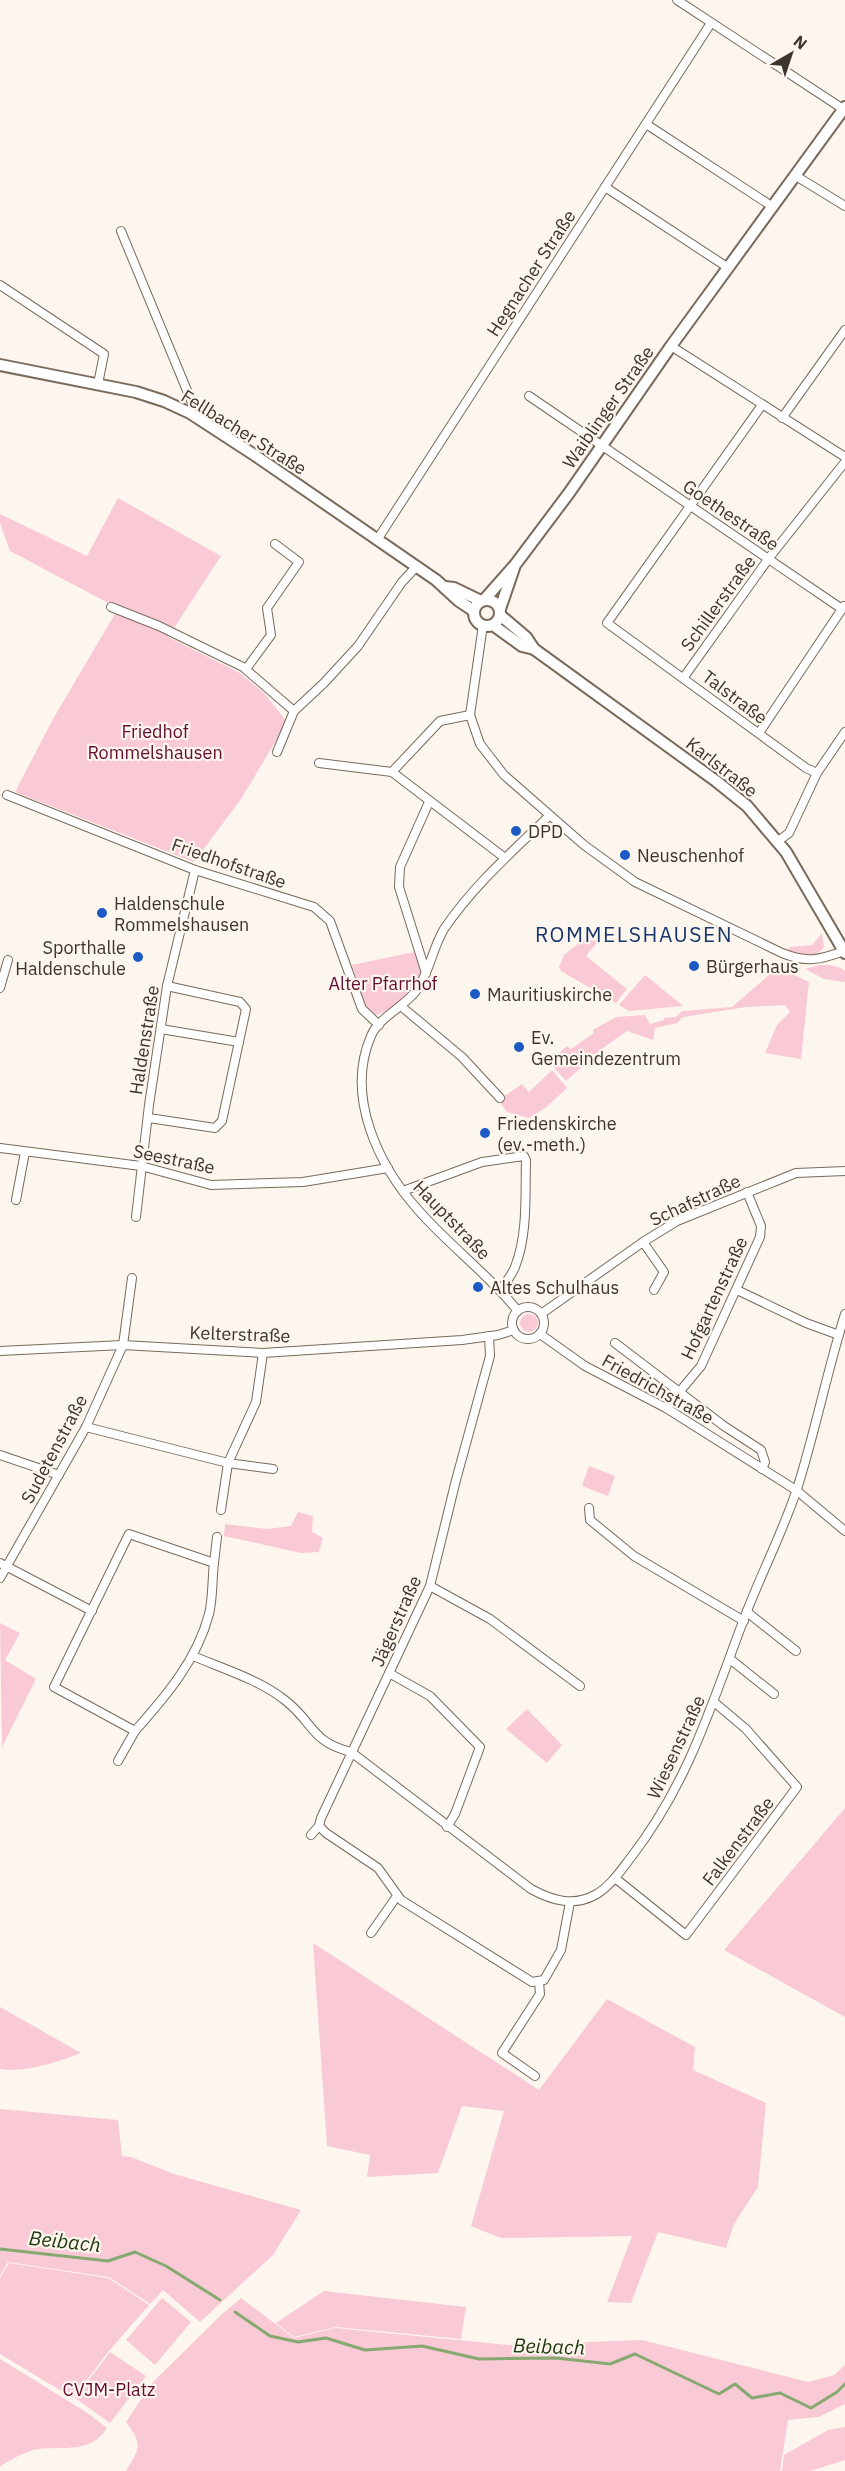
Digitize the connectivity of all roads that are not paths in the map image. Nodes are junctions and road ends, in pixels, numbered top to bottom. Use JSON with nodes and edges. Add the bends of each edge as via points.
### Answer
{"nodes":[{"id":1,"x":677,"y":0,"type":"edge"},
{"id":2,"x":711,"y":23,"type":"junction"},
{"id":3,"x":844,"y":108,"type":"edge"},
{"id":4,"x":646,"y":124,"type":"junction"},
{"id":5,"x":796,"y":176,"type":"junction"},
{"id":6,"x":605,"y":187,"type":"junction"},
{"id":7,"x":845,"y":206,"type":"edge"},
{"id":8,"x":773,"y":207,"type":"junction"},
{"id":9,"x":121,"y":231,"type":"dead end"},
{"id":10,"x":727,"y":267,"type":"junction"},
{"id":11,"x":0,"y":285,"type":"edge"},
{"id":12,"x":845,"y":330,"type":"edge"},
{"id":13,"x":671,"y":346,"type":"junction"},
{"id":14,"x":0,"y":365,"type":"edge"},
{"id":15,"x":98,"y":384,"type":"junction"},
{"id":16,"x":529,"y":396,"type":"dead end"},
{"id":17,"x":762,"y":405,"type":"junction"},
{"id":18,"x":190,"y":413,"type":"junction"},
{"id":19,"x":782,"y":418,"type":"junction"},
{"id":20,"x":602,"y":445,"type":"junction"},
{"id":21,"x":845,"y":457,"type":"edge"},
{"id":22,"x":845,"y":462,"type":"edge"},
{"id":23,"x":690,"y":506,"type":"junction"},
{"id":24,"x":377,"y":540,"type":"junction"},
{"id":25,"x":274,"y":544,"type":"dead end"},
{"id":26,"x":769,"y":558,"type":"junction"},
{"id":27,"x":515,"y":565,"type":"junction"},
{"id":28,"x":417,"y":566,"type":"junction"},
{"id":29,"x":480,"y":604,"type":"junction"},
{"id":30,"x":111,"y":607,"type":"dead end"},
{"id":31,"x":844,"y":607,"type":"edge"},
{"id":32,"x":500,"y":612,"type":"junction"},
{"id":33,"x":488,"y":625,"type":"junction"},
{"id":34,"x":534,"y":649,"type":"junction"},
{"id":35,"x":246,"y":669,"type":"junction"},
{"id":36,"x":684,"y":677,"type":"junction"},
{"id":37,"x":294,"y":711,"type":"junction"},
{"id":38,"x":470,"y":715,"type":"junction"},
{"id":39,"x":845,"y":732,"type":"edge"},
{"id":40,"x":759,"y":734,"type":"junction"},
{"id":41,"x":277,"y":752,"type":"dead end"},
{"id":42,"x":319,"y":763,"type":"dead end"},
{"id":43,"x":392,"y":772,"type":"junction"},
{"id":44,"x":817,"y":773,"type":"junction"},
{"id":45,"x":7,"y":795,"type":"dead end"},
{"id":46,"x":429,"y":801,"type":"junction"},
{"id":47,"x":549,"y":816,"type":"junction"},
{"id":48,"x":778,"y":841,"type":"junction"},
{"id":49,"x":505,"y":858,"type":"junction"},
{"id":50,"x":195,"y":870,"type":"junction"},
{"id":51,"x":844,"y":952,"type":"edge"},
{"id":52,"x":8,"y":960,"type":"dead end"},
{"id":53,"x":426,"y":973,"type":"junction"},
{"id":54,"x":167,"y":986,"type":"junction"},
{"id":55,"x":0,"y":988,"type":"edge"},
{"id":56,"x":402,"y":1007,"type":"junction"},
{"id":57,"x":380,"y":1025,"type":"junction"},
{"id":58,"x":161,"y":1029,"type":"junction"},
{"id":59,"x":239,"y":1042,"type":"junction"},
{"id":60,"x":500,"y":1098,"type":"dead end"},
{"id":61,"x":149,"y":1118,"type":"junction"},
{"id":62,"x":0,"y":1148,"type":"edge"},
{"id":63,"x":25,"y":1152,"type":"junction"},
{"id":64,"x":141,"y":1166,"type":"junction"},
{"id":65,"x":388,"y":1168,"type":"junction"},
{"id":66,"x":845,"y":1171,"type":"edge"},
{"id":67,"x":403,"y":1191,"type":"junction"},
{"id":68,"x":747,"y":1192,"type":"junction"},
{"id":69,"x":16,"y":1200,"type":"dead end"},
{"id":70,"x":136,"y":1217,"type":"dead end"},
{"id":71,"x":643,"y":1242,"type":"junction"},
{"id":72,"x":132,"y":1278,"type":"dead end"},
{"id":73,"x":654,"y":1290,"type":"dead end"},
{"id":74,"x":737,"y":1290,"type":"junction"},
{"id":75,"x":500,"y":1291,"type":"junction"},
{"id":76,"x":518,"y":1311,"type":"junction"},
{"id":77,"x":542,"y":1314,"type":"junction"},
{"id":78,"x":845,"y":1314,"type":"edge"},
{"id":79,"x":514,"y":1330,"type":"junction"},
{"id":80,"x":540,"y":1334,"type":"junction"},
{"id":81,"x":839,"y":1335,"type":"junction"},
{"id":82,"x":489,"y":1336,"type":"junction"},
{"id":83,"x":615,"y":1343,"type":"dead end"},
{"id":84,"x":123,"y":1345,"type":"junction"},
{"id":85,"x":0,"y":1351,"type":"edge"},
{"id":86,"x":263,"y":1353,"type":"junction"},
{"id":87,"x":681,"y":1392,"type":"junction"},
{"id":88,"x":666,"y":1408,"type":"junction"},
{"id":89,"x":86,"y":1427,"type":"junction"},
{"id":90,"x":0,"y":1455,"type":"edge"},
{"id":91,"x":228,"y":1463,"type":"junction"},
{"id":92,"x":273,"y":1469,"type":"dead end"},
{"id":93,"x":762,"y":1469,"type":"junction"},
{"id":94,"x":59,"y":1475,"type":"junction"},
{"id":95,"x":796,"y":1490,"type":"junction"},
{"id":96,"x":589,"y":1508,"type":"dead end"},
{"id":97,"x":221,"y":1510,"type":"dead end"},
{"id":98,"x":845,"y":1531,"type":"edge"},
{"id":99,"x":217,"y":1538,"type":"dead end"},
{"id":100,"x":214,"y":1563,"type":"junction"},
{"id":101,"x":4,"y":1565,"type":"edge"},
{"id":102,"x":0,"y":1578,"type":"edge"},
{"id":103,"x":430,"y":1586,"type":"junction"},
{"id":104,"x":92,"y":1611,"type":"junction"},
{"id":105,"x":747,"y":1612,"type":"junction"},
{"id":106,"x":744,"y":1621,"type":"junction"},
{"id":107,"x":796,"y":1652,"type":"dead end"},
{"id":108,"x":194,"y":1656,"type":"junction"},
{"id":109,"x":730,"y":1659,"type":"junction"},
{"id":110,"x":389,"y":1673,"type":"junction"},
{"id":111,"x":580,"y":1686,"type":"dead end"},
{"id":112,"x":774,"y":1694,"type":"dead end"},
{"id":113,"x":714,"y":1702,"type":"junction"},
{"id":114,"x":135,"y":1731,"type":"junction"},
{"id":115,"x":351,"y":1752,"type":"junction"},
{"id":116,"x":118,"y":1761,"type":"dead end"},
{"id":117,"x":319,"y":1826,"type":"junction"},
{"id":118,"x":447,"y":1827,"type":"junction"},
{"id":119,"x":311,"y":1835,"type":"dead end"},
{"id":120,"x":615,"y":1878,"type":"junction"},
{"id":121,"x":397,"y":1896,"type":"junction"},
{"id":122,"x":570,"y":1902,"type":"junction"},
{"id":123,"x":371,"y":1933,"type":"dead end"},
{"id":124,"x":538,"y":1982,"type":"junction"},
{"id":125,"x":535,"y":2076,"type":"dead end"}],
"edges":[{"from":1,"to":2,"type":"street"},
{"from":2,"to":3,"type":"street"},
{"from":2,"to":4,"type":"street","name":"Hegnacher Straße"},
{"from":3,"to":5,"type":"main road","name":"Waiblinger Straße"},
{"from":4,"to":6,"type":"street","name":"Hegnacher Straße"},
{"from":4,"to":8,"type":"street"},
{"from":5,"to":7,"type":"street"},
{"from":5,"to":8,"type":"main road","name":"Waiblinger Straße"},
{"from":6,"to":10,"type":"street"},
{"from":6,"to":24,"type":"street","name":"Hegnacher Straße"},
{"from":8,"to":10,"type":"main road","name":"Waiblinger Straße"},
{"from":9,"to":18,"type":"street","via":[[194,405]]},
{"from":10,"to":13,"type":"main road","name":"Waiblinger Straße"},
{"from":11,"to":15,"type":"street","via":[[105,354]]},
{"from":12,"to":19,"type":"street"},
{"from":13,"to":17,"type":"street"},
{"from":13,"to":20,"type":"main road","name":"Waiblinger Straße"},
{"from":14,"to":15,"type":"main road","name":"Fellbacher Straße"},
{"from":15,"to":18,"type":"main road","name":"Fellbacher Straße","via":[[164,401]]},
{"from":16,"to":20,"type":"street","name":"Goethestraße"},
{"from":17,"to":19,"type":"street"},
{"from":17,"to":23,"type":"street"},
{"from":18,"to":24,"type":"main road","name":"Fellbacher Straße"},
{"from":19,"to":21,"type":"street"},
{"from":20,"to":23,"type":"street","name":"Goethestraße"},
{"from":20,"to":27,"type":"main road","name":"Waiblinger Straße"},
{"from":22,"to":26,"type":"street","name":"Schillerstraße"},
{"from":23,"to":26,"type":"street","name":"Goethestraße"},
{"from":23,"to":36,"type":"street","name":"Talstraße","via":[[607,623]]},
{"from":24,"to":28,"type":"main road","name":"Fellbacher Straße"},
{"from":25,"to":35,"type":"street","via":[[299,562],[267,608],[271,635]]},
{"from":26,"to":31,"type":"street","name":"Goethestraße"},
{"from":26,"to":36,"type":"street","name":"Schillerstraße"},
{"from":27,"to":29,"type":"main road","name":"Waiblinger Straße"},
{"from":27,"to":32,"type":"main road","name":"Waiblinger Straße"},
{"from":28,"to":29,"type":"main road","name":"Fellbacher Straße"},
{"from":28,"to":37,"type":"street","via":[[358,646]]},
{"from":29,"to":32,"type":"main road","name":"Fellbacher Straße","via":[[494,602]]},
{"from":29,"to":33,"type":"main road","via":[[478,622]]},
{"from":30,"to":35,"type":"street"},
{"from":31,"to":40,"type":"street"},
{"from":32,"to":33,"type":"main road","name":"Waiblinger Straße"},
{"from":32,"to":34,"type":"main road","name":"Karlstraße"},
{"from":33,"to":34,"type":"main road","name":"Karlstraße"},
{"from":33,"to":38,"type":"street"},
{"from":34,"to":48,"type":"main road","name":"Karlstraße","via":[[716,781],[747,806]]},
{"from":35,"to":37,"type":"street"},
{"from":36,"to":40,"type":"street","name":"Talstraße"},
{"from":37,"to":41,"type":"street"},
{"from":38,"to":43,"type":"street","via":[[440,721]]},
{"from":38,"to":47,"type":"street","via":[[480,744],[504,775]]},
{"from":39,"to":44,"type":"street"},
{"from":40,"to":44,"type":"street","name":"Talstraße"},
{"from":42,"to":43,"type":"street"},
{"from":43,"to":46,"type":"street"},
{"from":44,"to":48,"type":"street","via":[[789,833]]},
{"from":45,"to":50,"type":"street","name":"Friedhofstraße"},
{"from":46,"to":49,"type":"street"},
{"from":46,"to":53,"type":"street","via":[[400,867],[399,886]]},
{"from":47,"to":49,"type":"street","name":"Hauptstraße"},
{"from":47,"to":51,"type":"street","via":[[635,882],[756,941],[802,960],[820,960]]},
{"from":48,"to":51,"type":"main road","name":"Karlstraße"},
{"from":49,"to":53,"type":"street","name":"Hauptstraße","via":[[443,931]]},
{"from":50,"to":54,"type":"street","name":"Haldenstraße"},
{"from":50,"to":57,"type":"street","name":"Friedhofstraße","via":[[314,907],[330,921],[362,1009]]},
{"from":52,"to":55,"type":"street"},
{"from":53,"to":56,"type":"street","name":"Hauptstraße"},
{"from":54,"to":58,"type":"street","name":"Haldenstraße"},
{"from":54,"to":59,"type":"street","via":[[240,1002],[246,1009]]},
{"from":56,"to":57,"type":"street","name":"Hauptstraße"},
{"from":56,"to":60,"type":"street","via":[[462,1056]]},
{"from":57,"to":65,"type":"street","name":"Hauptstraße","via":[[368,1046],[362,1080],[363,1103],[364,1114]]},
{"from":58,"to":59,"type":"street"},
{"from":58,"to":61,"type":"street","name":"Haldenstraße"},
{"from":59,"to":61,"type":"street","via":[[222,1121],[215,1128]]},
{"from":61,"to":64,"type":"street","name":"Haldenstraße"},
{"from":62,"to":63,"type":"street","name":"Seestraße"},
{"from":63,"to":64,"type":"street","name":"Seestraße"},
{"from":63,"to":69,"type":"street"},
{"from":64,"to":65,"type":"street","name":"Seestraße","via":[[211,1185],[303,1182]]},
{"from":64,"to":70,"type":"street","name":"Haldenstraße"},
{"from":65,"to":67,"type":"street","name":"Hauptstraße"},
{"from":66,"to":68,"type":"street","name":"Schafstraße","via":[[796,1173]]},
{"from":67,"to":75,"type":"street","name":"Hauptstraße"},
{"from":67,"to":75,"type":"street","via":[[482,1162],[524,1156],[520,1251]]},
{"from":68,"to":71,"type":"street","name":"Schafstraße","via":[[676,1221]]},
{"from":68,"to":74,"type":"street","name":"Hofgartenstraße","via":[[761,1226],[760,1237]]},
{"from":71,"to":73,"type":"street","via":[[664,1272]]},
{"from":71,"to":77,"type":"street","name":"Schafstraße"},
{"from":72,"to":84,"type":"street"},
{"from":74,"to":81,"type":"street"},
{"from":74,"to":87,"type":"street","name":"Hofgartenstraße","via":[[701,1366]]},
{"from":75,"to":76,"type":"street","name":"Hauptstraße"},
{"from":76,"to":77,"type":"street","via":[[525,1307]]},
{"from":76,"to":79,"type":"street","via":[[513,1318]]},
{"from":77,"to":80,"type":"street"},
{"from":78,"to":81,"type":"street","name":"Wiesenstraße"},
{"from":79,"to":80,"type":"street","via":[[525,1338]]},
{"from":79,"to":82,"type":"street","name":"Kelterstraße"},
{"from":80,"to":88,"type":"street","name":"Friedrichstraße","via":[[585,1366]]},
{"from":81,"to":95,"type":"street","name":"Wiesenstraße"},
{"from":82,"to":86,"type":"street","name":"Kelterstraße"},
{"from":82,"to":103,"type":"street","name":"Jägerstraße","via":[[490,1356]]},
{"from":83,"to":87,"type":"street","name":"Friedrichstraße"},
{"from":84,"to":85,"type":"street","name":"Kelterstraße"},
{"from":84,"to":86,"type":"street","name":"Kelterstraße"},
{"from":84,"to":89,"type":"street","name":"Sudetenstraße"},
{"from":86,"to":91,"type":"street","via":[[256,1402]]},
{"from":87,"to":88,"type":"street","name":"Hofgartenstraße"},
{"from":87,"to":93,"type":"street","name":"Friedrichstraße","via":[[761,1450],[765,1456]]},
{"from":88,"to":93,"type":"street","name":"Friedrichstraße"},
{"from":89,"to":91,"type":"street"},
{"from":89,"to":94,"type":"street","name":"Sudetenstraße"},
{"from":90,"to":94,"type":"street"},
{"from":91,"to":92,"type":"street"},
{"from":91,"to":97,"type":"street"},
{"from":93,"to":95,"type":"street","name":"Friedrichstraße"},
{"from":94,"to":101,"type":"street","name":"Sudetenstraße"},
{"from":95,"to":98,"type":"street","name":"Friedrichstraße"},
{"from":95,"to":105,"type":"street","name":"Wiesenstraße"},
{"from":96,"to":106,"type":"street","via":[[590,1521],[634,1556]]},
{"from":99,"to":100,"type":"street"},
{"from":100,"to":104,"type":"street","via":[[129,1534]]},
{"from":100,"to":108,"type":"street","via":[[209,1613]]},
{"from":101,"to":102,"type":"street","name":"Sudetenstraße"},
{"from":101,"to":104,"type":"street"},
{"from":103,"to":110,"type":"street","name":"Jägerstraße"},
{"from":103,"to":111,"type":"street","via":[[490,1619]]},
{"from":104,"to":114,"type":"street","via":[[54,1687]]},
{"from":105,"to":106,"type":"street","name":"Wiesenstraße"},
{"from":105,"to":107,"type":"street"},
{"from":106,"to":109,"type":"street","name":"Wiesenstraße"},
{"from":108,"to":114,"type":"street"},
{"from":108,"to":115,"type":"street","via":[[279,1695],[323,1742]]},
{"from":109,"to":112,"type":"street"},
{"from":109,"to":113,"type":"street","name":"Wiesenstraße"},
{"from":110,"to":115,"type":"street","name":"Jägerstraße"},
{"from":110,"to":118,"type":"street","via":[[430,1696],[480,1747]]},
{"from":113,"to":120,"type":"street","name":"Wiesenstraße","via":[[668,1804]]},
{"from":113,"to":120,"type":"street","name":"Falkenstraße","via":[[746,1729],[797,1787],[686,1935]]},
{"from":114,"to":116,"type":"street"},
{"from":115,"to":117,"type":"street","name":"Jägerstraße"},
{"from":115,"to":118,"type":"street"},
{"from":117,"to":119,"type":"street","name":"Jägerstraße"},
{"from":117,"to":121,"type":"street","via":[[378,1868]]},
{"from":118,"to":122,"type":"street","via":[[531,1889]]},
{"from":120,"to":122,"type":"street","name":"Wiesenstraße","via":[[593,1896]]},
{"from":121,"to":123,"type":"street"},
{"from":121,"to":124,"type":"street","via":[[524,1978]]},
{"from":122,"to":124,"type":"street","via":[[558,1959],[549,1975]]},
{"from":124,"to":125,"type":"street","via":[[540,1994],[502,2053]]}]}
